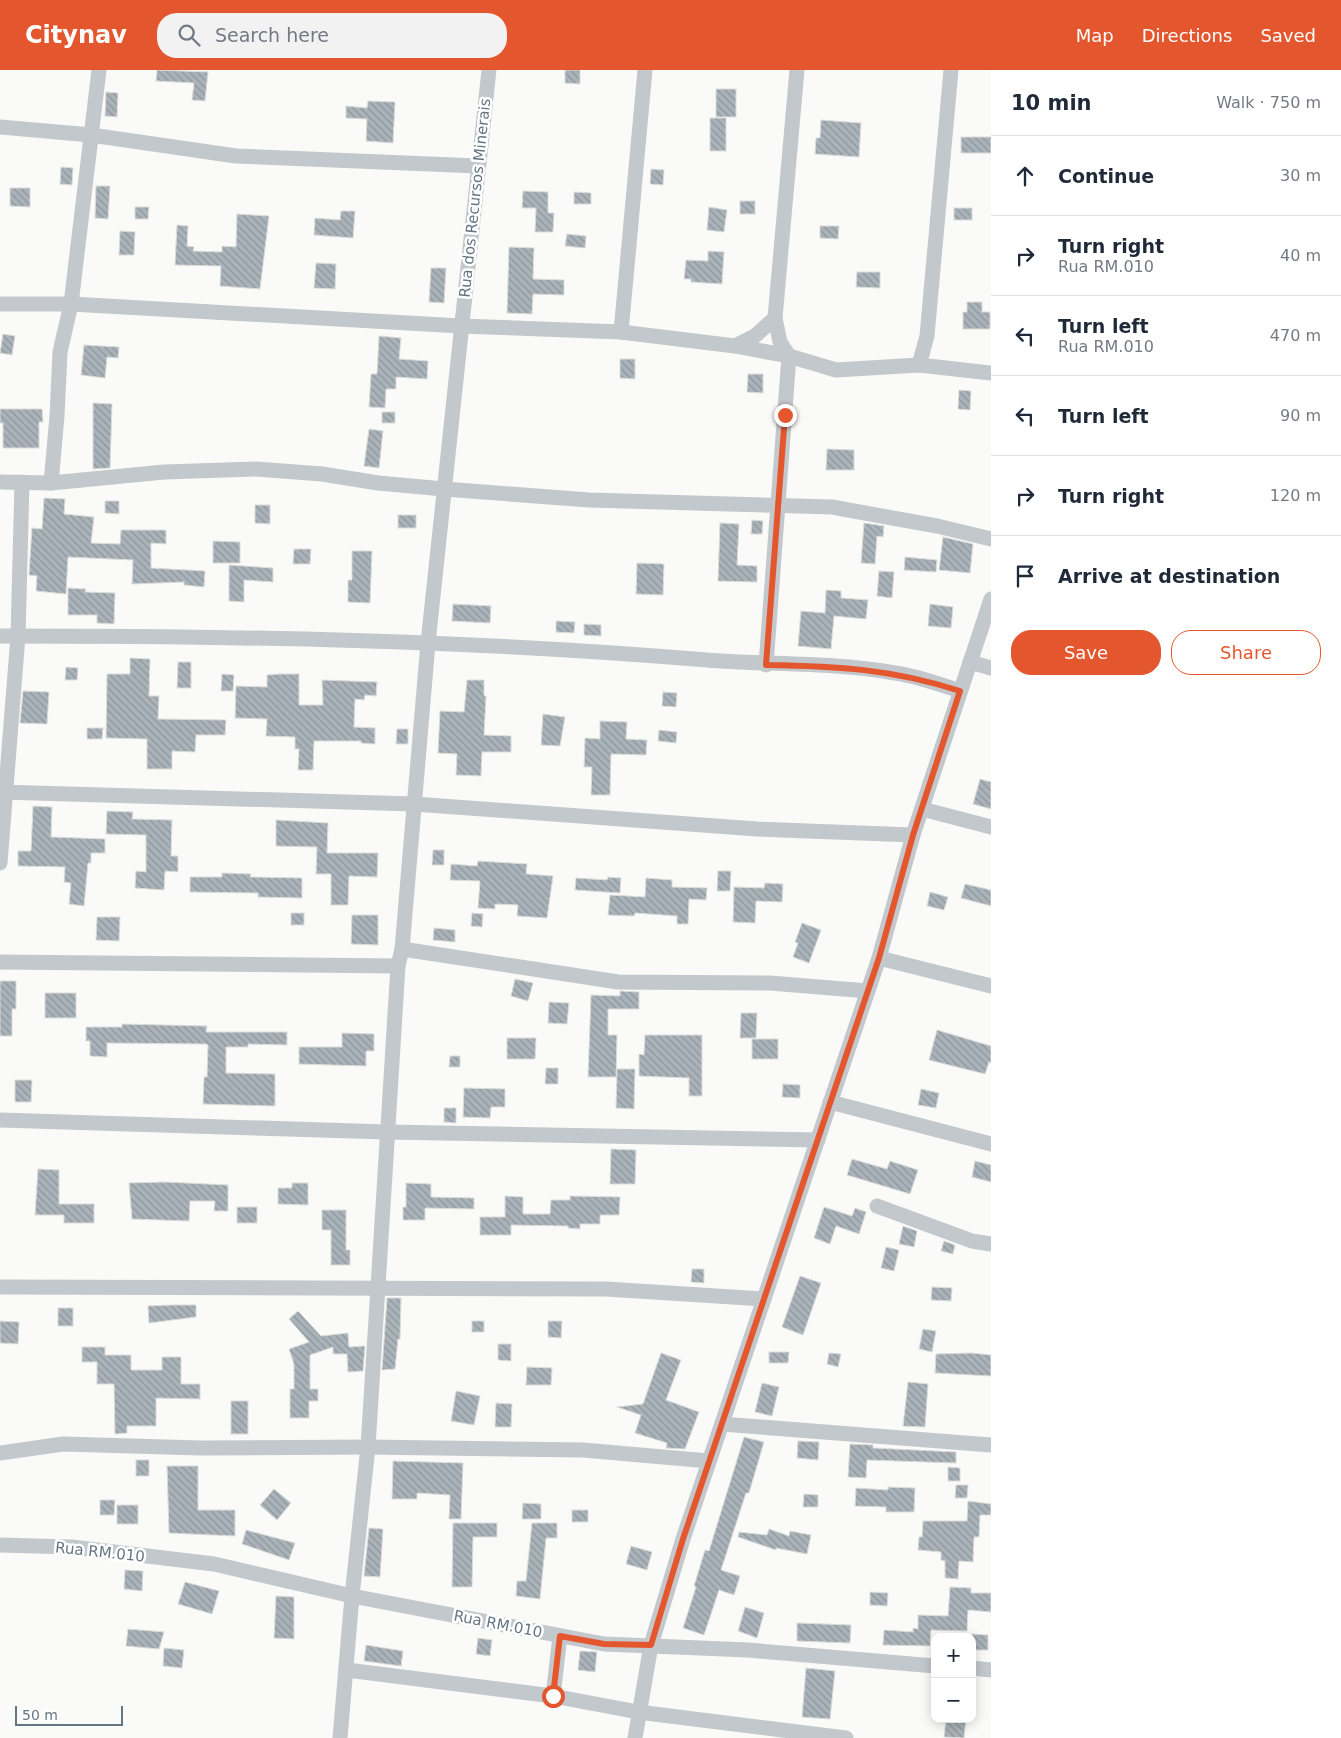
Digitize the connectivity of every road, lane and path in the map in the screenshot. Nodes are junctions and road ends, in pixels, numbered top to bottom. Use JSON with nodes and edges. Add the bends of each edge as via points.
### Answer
{"nodes":[{"id":1,"x":99,"y":70,"type":"edge"},
{"id":2,"x":489,"y":70,"type":"edge"},
{"id":3,"x":645,"y":70,"type":"edge"},
{"id":4,"x":797,"y":70,"type":"edge"},
{"id":5,"x":951,"y":70,"type":"edge"},
{"id":6,"x":0,"y":127,"type":"edge"},
{"id":7,"x":91,"y":135,"type":"junction"},
{"id":8,"x":478,"y":166,"type":"junction"},
{"id":9,"x":0,"y":304,"type":"edge"},
{"id":10,"x":71,"y":304,"type":"junction"},
{"id":11,"x":775,"y":318,"type":"junction"},
{"id":12,"x":461,"y":326,"type":"junction"},
{"id":13,"x":621,"y":332,"type":"junction"},
{"id":14,"x":735,"y":346,"type":"junction"},
{"id":15,"x":790,"y":356,"type":"junction"},
{"id":16,"x":919,"y":366,"type":"junction"},
{"id":17,"x":991,"y":373,"type":"edge"},
{"id":18,"x":0,"y":482,"type":"edge"},
{"id":19,"x":22,"y":482,"type":"junction"},
{"id":20,"x":51,"y":483,"type":"junction"},
{"id":21,"x":444,"y":489,"type":"junction"},
{"id":22,"x":780,"y":506,"type":"junction"},
{"id":23,"x":991,"y":539,"type":"edge"},
{"id":24,"x":991,"y":599,"type":"edge"},
{"id":25,"x":0,"y":636,"type":"edge"},
{"id":26,"x":18,"y":636,"type":"junction"},
{"id":27,"x":428,"y":642,"type":"junction"},
{"id":28,"x":970,"y":662,"type":"junction"},
{"id":29,"x":766,"y":665,"type":"junction"},
{"id":30,"x":991,"y":668,"type":"edge"},
{"id":31,"x":960,"y":691,"type":"junction"},
{"id":32,"x":3,"y":792,"type":"edge"},
{"id":33,"x":414,"y":804,"type":"junction"},
{"id":34,"x":922,"y":809,"type":"junction"},
{"id":35,"x":991,"y":827,"type":"edge"},
{"id":36,"x":913,"y":835,"type":"junction"},
{"id":37,"x":0,"y":863,"type":"edge"},
{"id":38,"x":402,"y":949,"type":"junction"},
{"id":39,"x":879,"y":958,"type":"junction"},
{"id":40,"x":0,"y":962,"type":"edge"},
{"id":41,"x":398,"y":966,"type":"junction"},
{"id":42,"x":991,"y":986,"type":"edge"},
{"id":43,"x":868,"y":991,"type":"junction"},
{"id":44,"x":830,"y":1102,"type":"junction"},
{"id":45,"x":0,"y":1120,"type":"edge"},
{"id":46,"x":387,"y":1132,"type":"junction"},
{"id":47,"x":818,"y":1140,"type":"junction"},
{"id":48,"x":991,"y":1144,"type":"edge"},
{"id":49,"x":878,"y":1206,"type":"dead end"},
{"id":50,"x":991,"y":1244,"type":"edge"},
{"id":51,"x":0,"y":1286,"type":"edge"},
{"id":52,"x":379,"y":1288,"type":"junction"},
{"id":53,"x":764,"y":1299,"type":"junction"},
{"id":54,"x":722,"y":1424,"type":"junction"},
{"id":55,"x":991,"y":1445,"type":"edge"},
{"id":56,"x":368,"y":1447,"type":"junction"},
{"id":57,"x":0,"y":1453,"type":"edge"},
{"id":58,"x":710,"y":1461,"type":"junction"},
{"id":59,"x":0,"y":1545,"type":"edge"},
{"id":60,"x":352,"y":1596,"type":"junction"},
{"id":61,"x":560,"y":1636,"type":"junction"},
{"id":62,"x":651,"y":1645,"type":"junction"},
{"id":63,"x":931,"y":1666,"type":"edge"},
{"id":64,"x":976,"y":1668,"type":"edge"},
{"id":65,"x":347,"y":1670,"type":"junction"},
{"id":66,"x":991,"y":1670,"type":"edge"},
{"id":67,"x":553,"y":1696,"type":"junction"},
{"id":68,"x":638,"y":1712,"type":"junction"},
{"id":69,"x":340,"y":1738,"type":"edge"},
{"id":70,"x":635,"y":1738,"type":"edge"},
{"id":71,"x":846,"y":1738,"type":"edge"}],
"edges":[{"from":1,"to":7,"type":"street"},
{"from":2,"to":8,"type":"street","name":"Rua dos Recursos Minerais"},
{"from":3,"to":13,"type":"street"},
{"from":4,"to":11,"type":"street"},
{"from":5,"to":16,"type":"street","via":[[927,336]]},
{"from":6,"to":7,"type":"street"},
{"from":7,"to":8,"type":"street","via":[[236,156]]},
{"from":7,"to":10,"type":"street"},
{"from":8,"to":12,"type":"street","name":"Rua dos Recursos Minerais"},
{"from":9,"to":10,"type":"street"},
{"from":10,"to":12,"type":"street"},
{"from":10,"to":20,"type":"street","via":[[60,352]]},
{"from":11,"to":14,"type":"street","via":[[755,336]]},
{"from":11,"to":15,"type":"street","via":[[780,342]]},
{"from":12,"to":13,"type":"street"},
{"from":12,"to":21,"type":"street","name":"Rua dos Recursos Minerais"},
{"from":13,"to":14,"type":"street"},
{"from":14,"to":15,"type":"street"},
{"from":15,"to":16,"type":"street","via":[[836,370]]},
{"from":15,"to":22,"type":"street"},
{"from":16,"to":17,"type":"street"},
{"from":18,"to":19,"type":"street"},
{"from":19,"to":20,"type":"street"},
{"from":19,"to":26,"type":"street"},
{"from":20,"to":21,"type":"street","via":[[164,472],[256,469]]},
{"from":21,"to":22,"type":"street","via":[[589,500]]},
{"from":21,"to":27,"type":"street","name":"Rua dos Recursos Minerais"},
{"from":22,"to":23,"type":"street","via":[[832,507]]},
{"from":22,"to":29,"type":"street"},
{"from":24,"to":28,"type":"street"},
{"from":25,"to":26,"type":"street"},
{"from":26,"to":27,"type":"street"},
{"from":26,"to":32,"type":"street"},
{"from":27,"to":29,"type":"street"},
{"from":27,"to":33,"type":"street","name":"Rua dos Recursos Minerais"},
{"from":28,"to":30,"type":"street"},
{"from":28,"to":31,"type":"street"},
{"from":29,"to":31,"type":"street","via":[[827,666],[894,673]]},
{"from":31,"to":34,"type":"street"},
{"from":32,"to":33,"type":"street"},
{"from":32,"to":37,"type":"street"},
{"from":33,"to":36,"type":"street","via":[[757,829]]},
{"from":33,"to":38,"type":"street","name":"Rua dos Recursos Minerais"},
{"from":34,"to":35,"type":"street"},
{"from":34,"to":36,"type":"street"},
{"from":36,"to":39,"type":"street"},
{"from":38,"to":41,"type":"street","name":"Rua dos Recursos Minerais"},
{"from":38,"to":43,"type":"street","via":[[618,982],[770,983]]},
{"from":39,"to":42,"type":"street"},
{"from":39,"to":43,"type":"street"},
{"from":40,"to":41,"type":"street"},
{"from":41,"to":46,"type":"street","name":"Rua dos Recursos Minerais"},
{"from":43,"to":44,"type":"street"},
{"from":44,"to":47,"type":"street"},
{"from":44,"to":48,"type":"street"},
{"from":45,"to":46,"type":"street"},
{"from":46,"to":47,"type":"street"},
{"from":46,"to":52,"type":"street","name":"Rua dos Recursos Minerais"},
{"from":47,"to":53,"type":"street"},
{"from":49,"to":50,"type":"street","via":[[972,1241]]},
{"from":51,"to":52,"type":"street"},
{"from":52,"to":53,"type":"street","via":[[606,1289]]},
{"from":52,"to":56,"type":"street","name":"Rua dos Recursos Minerais"},
{"from":53,"to":54,"type":"street"},
{"from":54,"to":55,"type":"street"},
{"from":54,"to":58,"type":"street"},
{"from":56,"to":57,"type":"street","via":[[200,1448],[63,1444]]},
{"from":56,"to":58,"type":"street","via":[[583,1450]]},
{"from":56,"to":60,"type":"street","name":"Rua dos Recursos Minerais"},
{"from":58,"to":62,"type":"street"},
{"from":59,"to":60,"type":"street","name":"Rua RM.010","via":[[72,1547],[214,1564]]},
{"from":60,"to":61,"type":"street","name":"Rua RM.010"},
{"from":60,"to":65,"type":"street","name":"Rua dos Recursos Minerais"},
{"from":61,"to":62,"type":"street","name":"Rua RM.010","via":[[604,1644]]},
{"from":61,"to":67,"type":"street"},
{"from":62,"to":63,"type":"street","name":"Rua RM.010"},
{"from":62,"to":68,"type":"street"},
{"from":64,"to":66,"type":"street"},
{"from":65,"to":67,"type":"street"},
{"from":65,"to":69,"type":"street","name":"Rua dos Recursos Minerais"},
{"from":67,"to":68,"type":"street"},
{"from":68,"to":70,"type":"street"},
{"from":68,"to":71,"type":"street"}]}
